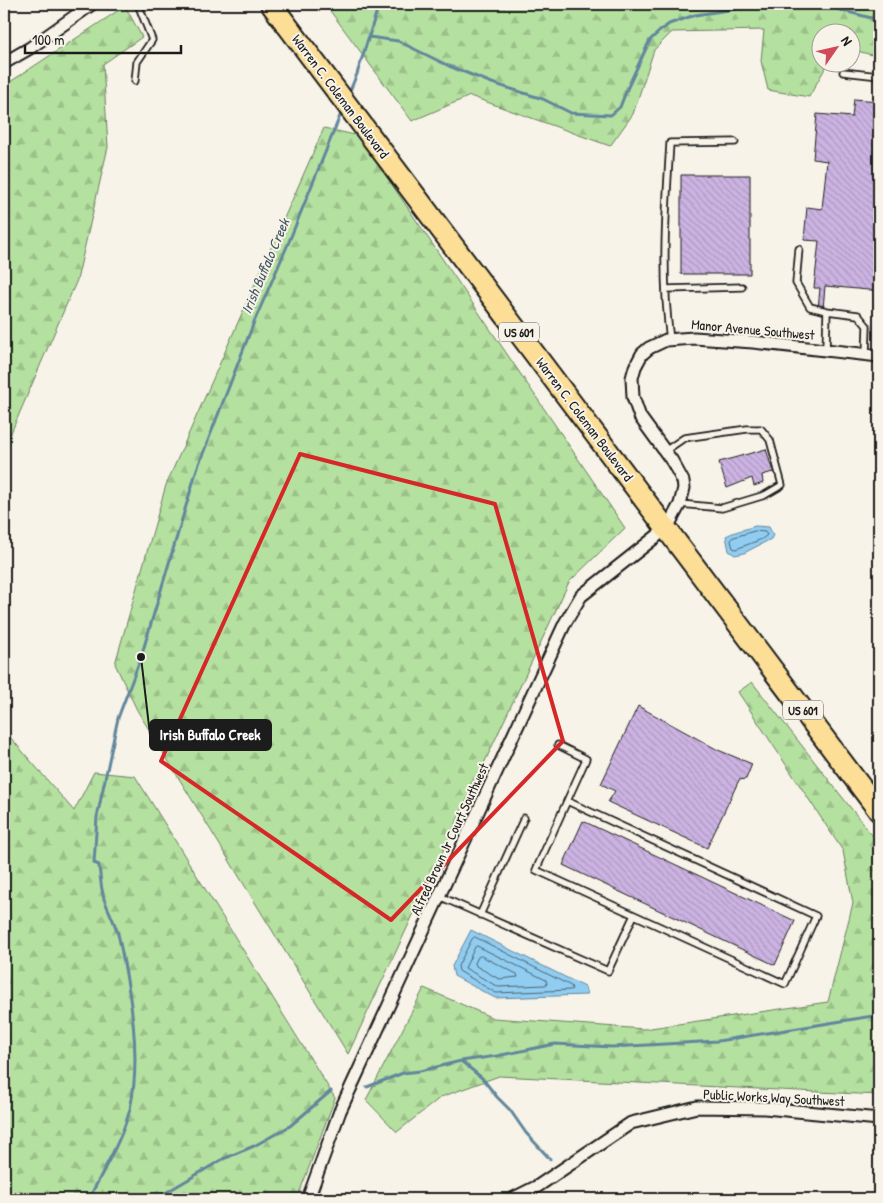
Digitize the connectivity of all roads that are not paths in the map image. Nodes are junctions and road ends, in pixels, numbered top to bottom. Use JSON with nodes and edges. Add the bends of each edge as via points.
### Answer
{"nodes":[{"id":1,"x":92,"y":4,"type":"edge"},
{"id":2,"x":138,"y":4,"type":"edge"},
{"id":3,"x":271,"y":4,"type":"edge"},
{"id":4,"x":4,"y":63,"type":"edge"},
{"id":5,"x":843,"y":72,"type":"dead end"},
{"id":6,"x":879,"y":76,"type":"edge"},
{"id":7,"x":136,"y":81,"type":"dead end"},
{"id":8,"x":735,"y":142,"type":"dead end"},
{"id":9,"x":799,"y":249,"type":"dead end"},
{"id":10,"x":742,"y":288,"type":"dead end"},
{"id":11,"x":666,"y":289,"type":"junction"},
{"id":12,"x":826,"y":311,"type":"junction"},
{"id":13,"x":670,"y":340,"type":"junction"},
{"id":14,"x":826,"y":350,"type":"junction"},
{"id":15,"x":866,"y":355,"type":"junction"},
{"id":16,"x":879,"y":356,"type":"edge"},
{"id":17,"x":665,"y":451,"type":"junction"},
{"id":18,"x":680,"y":504,"type":"junction"},
{"id":19,"x":667,"y":528,"type":"junction"},
{"id":20,"x":558,"y":745,"type":"dead end"},
{"id":21,"x":568,"y":801,"type":"junction"},
{"id":22,"x":879,"y":811,"type":"edge"},
{"id":23,"x":524,"y":818,"type":"dead end"},
{"id":24,"x":439,"y":896,"type":"junction"},
{"id":25,"x":480,"y":915,"type":"junction"},
{"id":26,"x":634,"y":915,"type":"junction"},
{"id":27,"x":879,"y":1119,"type":"edge"},
{"id":28,"x":308,"y":1199,"type":"edge"},
{"id":29,"x":512,"y":1199,"type":"edge"}],
"edges":[{"from":1,"to":4,"type":"street"},
{"from":2,"to":7,"type":"lane","via":[[152,40],[136,62]]},
{"from":3,"to":19,"type":"highway","name":"Warren C. Coleman Boulevard","number":"US 601"},
{"from":5,"to":6,"type":"lane"},
{"from":8,"to":11,"type":"lane","via":[[670,143]]},
{"from":9,"to":12,"type":"lane","via":[[796,283],[810,307]]},
{"from":10,"to":11,"type":"lane"},
{"from":11,"to":13,"type":"lane"},
{"from":12,"to":14,"type":"lane"},
{"from":12,"to":15,"type":"lane","via":[[858,315],[867,326]]},
{"from":13,"to":14,"type":"street","name":"Manor Avenue Southwest","via":[[704,339]]},
{"from":13,"to":17,"type":"street","name":"Manor Avenue Southwest","via":[[656,344],[642,354],[632,378],[633,397],[640,417]]},
{"from":14,"to":15,"type":"street","name":"Manor Avenue Southwest"},
{"from":15,"to":16,"type":"street","name":"Manor Avenue Southwest"},
{"from":17,"to":18,"type":"street","name":"Manor Avenue Southwest","via":[[683,481]]},
{"from":17,"to":18,"type":"lane","via":[[684,438],[747,429],[761,429],[770,440],[782,485],[764,495],[722,508]]},
{"from":18,"to":19,"type":"street","name":"Manor Avenue Southwest"},
{"from":19,"to":22,"type":"highway","name":"Warren C. Coleman Boulevard","number":"US 601"},
{"from":19,"to":24,"type":"street","name":"Alfred Brown Jr Court Southwest","via":[[581,596],[565,623]]},
{"from":20,"to":21,"type":"lane","via":[[586,759]]},
{"from":21,"to":26,"type":"lane","via":[[536,870]]},
{"from":21,"to":26,"type":"lane","via":[[816,916],[785,984]]},
{"from":23,"to":25,"type":"lane"},
{"from":24,"to":25,"type":"lane"},
{"from":24,"to":28,"type":"street","name":"Alfred Brown Jr Court Southwest","via":[[340,1111]]},
{"from":25,"to":26,"type":"lane","via":[[608,971]]},
{"from":27,"to":29,"type":"street","name":"Public Works Way Southwest","via":[[765,1108],[696,1107],[631,1123],[538,1186]]}]}
